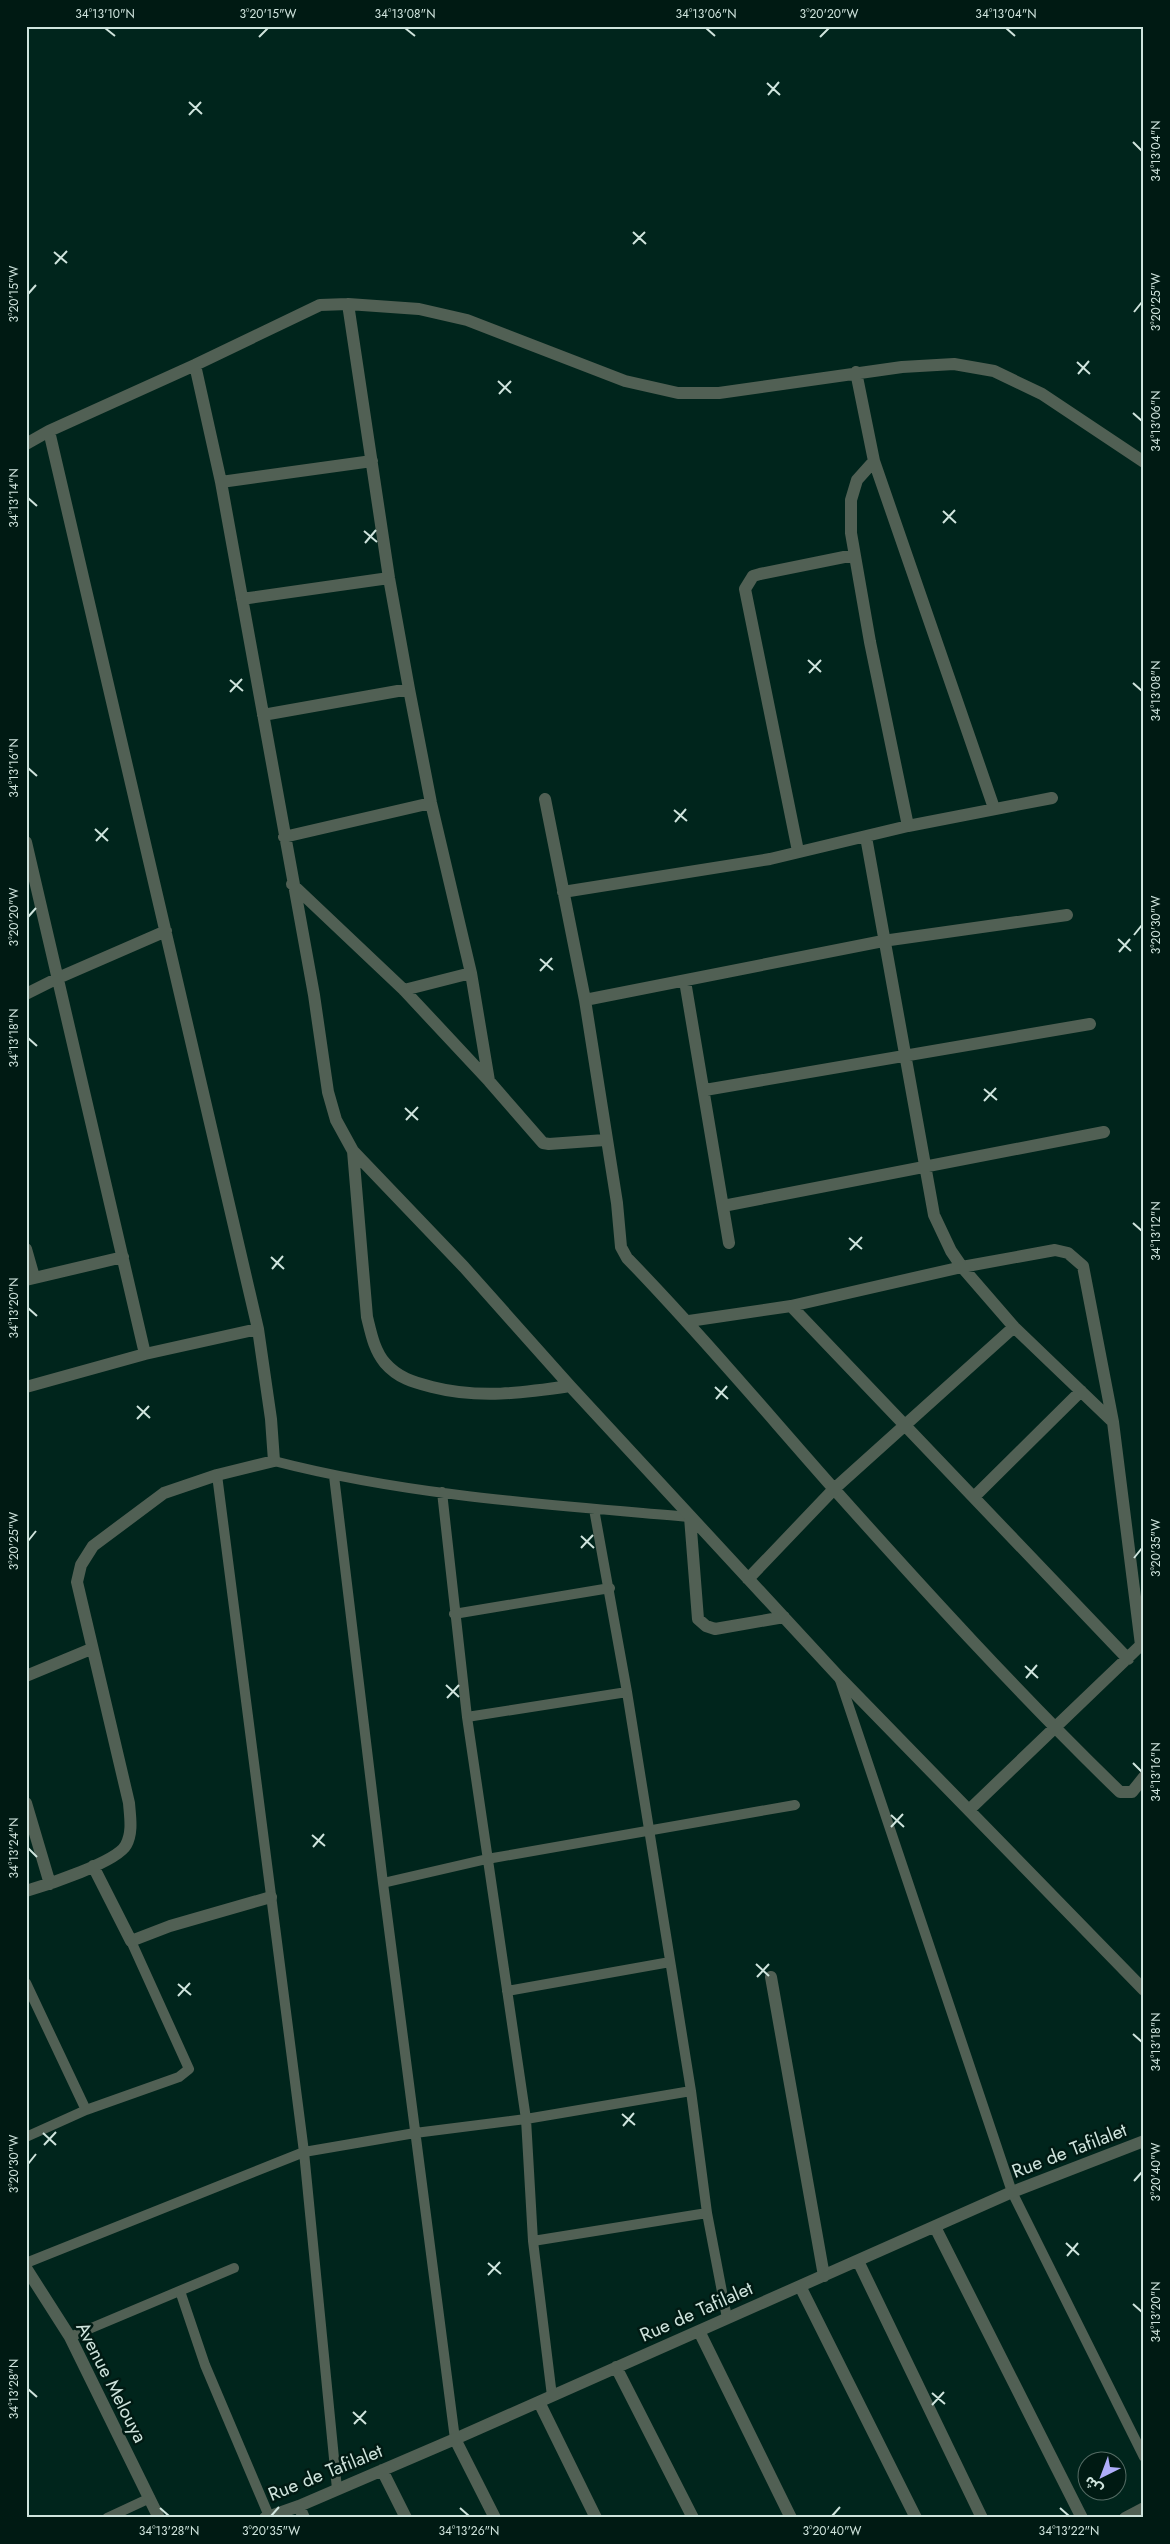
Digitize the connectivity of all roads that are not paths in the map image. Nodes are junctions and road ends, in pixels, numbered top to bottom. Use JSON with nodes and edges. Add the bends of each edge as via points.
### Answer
{"nodes":[{"id":1,"x":348,"y":304,"type":"junction"},
{"id":2,"x":195,"y":365,"type":"junction"},
{"id":3,"x":856,"y":372,"type":"junction"},
{"id":4,"x":49,"y":431,"type":"junction"},
{"id":5,"x":26,"y":444,"type":"edge"},
{"id":6,"x":372,"y":461,"type":"junction"},
{"id":7,"x":874,"y":461,"type":"junction"},
{"id":8,"x":1144,"y":462,"type":"edge"},
{"id":9,"x":221,"y":482,"type":"junction"},
{"id":10,"x":854,"y":555,"type":"junction"},
{"id":11,"x":389,"y":578,"type":"junction"},
{"id":12,"x":242,"y":599,"type":"junction"},
{"id":13,"x":409,"y":689,"type":"junction"},
{"id":14,"x":263,"y":715,"type":"junction"},
{"id":15,"x":1052,"y":798,"type":"dead end"},
{"id":16,"x":544,"y":799,"type":"dead end"},
{"id":17,"x":431,"y":803,"type":"junction"},
{"id":18,"x":994,"y":808,"type":"junction"},
{"id":19,"x":908,"y":826,"type":"junction"},
{"id":20,"x":284,"y":837,"type":"junction"},
{"id":21,"x":866,"y":837,"type":"junction"},
{"id":22,"x":26,"y":842,"type":"edge"},
{"id":23,"x":798,"y":851,"type":"junction"},
{"id":24,"x":292,"y":884,"type":"junction"},
{"id":25,"x":563,"y":892,"type":"junction"},
{"id":26,"x":1067,"y":915,"type":"dead end"},
{"id":27,"x":166,"y":931,"type":"junction"},
{"id":28,"x":883,"y":941,"type":"junction"},
{"id":29,"x":471,"y":973,"type":"junction"},
{"id":30,"x":58,"y":978,"type":"junction"},
{"id":31,"x":685,"y":981,"type":"junction"},
{"id":32,"x":404,"y":990,"type":"junction"},
{"id":33,"x":26,"y":994,"type":"edge"},
{"id":34,"x":585,"y":1000,"type":"junction"},
{"id":35,"x":1090,"y":1024,"type":"dead end"},
{"id":36,"x":906,"y":1058,"type":"junction"},
{"id":37,"x":489,"y":1081,"type":"junction"},
{"id":38,"x":705,"y":1090,"type":"junction"},
{"id":39,"x":1104,"y":1132,"type":"dead end"},
{"id":40,"x":605,"y":1140,"type":"junction"},
{"id":41,"x":352,"y":1151,"type":"junction"},
{"id":42,"x":925,"y":1168,"type":"junction"},
{"id":43,"x":723,"y":1206,"type":"junction"},
{"id":44,"x":729,"y":1243,"type":"dead end"},
{"id":45,"x":26,"y":1249,"type":"edge"},
{"id":46,"x":123,"y":1257,"type":"junction"},
{"id":47,"x":962,"y":1267,"type":"junction"},
{"id":48,"x":30,"y":1279,"type":"edge"},
{"id":49,"x":792,"y":1306,"type":"junction"},
{"id":50,"x":689,"y":1321,"type":"junction"},
{"id":51,"x":1014,"y":1327,"type":"junction"},
{"id":52,"x":258,"y":1329,"type":"junction"},
{"id":53,"x":145,"y":1354,"type":"junction"},
{"id":54,"x":570,"y":1386,"type":"junction"},
{"id":55,"x":26,"y":1387,"type":"edge"},
{"id":56,"x":1081,"y":1391,"type":"junction"},
{"id":57,"x":1113,"y":1422,"type":"junction"},
{"id":58,"x":907,"y":1425,"type":"junction"},
{"id":59,"x":274,"y":1460,"type":"junction"},
{"id":60,"x":217,"y":1475,"type":"junction"},
{"id":61,"x":334,"y":1476,"type":"junction"},
{"id":62,"x":834,"y":1489,"type":"junction"},
{"id":63,"x":442,"y":1492,"type":"junction"},
{"id":64,"x":974,"y":1496,"type":"junction"},
{"id":65,"x":594,"y":1509,"type":"junction"},
{"id":66,"x":690,"y":1517,"type":"junction"},
{"id":67,"x":748,"y":1579,"type":"junction"},
{"id":68,"x":610,"y":1588,"type":"junction"},
{"id":69,"x":454,"y":1614,"type":"junction"},
{"id":70,"x":784,"y":1617,"type":"junction"},
{"id":71,"x":91,"y":1649,"type":"junction"},
{"id":72,"x":1142,"y":1649,"type":"edge"},
{"id":73,"x":1128,"y":1659,"type":"junction"},
{"id":74,"x":26,"y":1676,"type":"edge"},
{"id":75,"x":840,"y":1678,"type":"junction"},
{"id":76,"x":627,"y":1692,"type":"junction"},
{"id":77,"x":467,"y":1717,"type":"junction"},
{"id":78,"x":1055,"y":1729,"type":"junction"},
{"id":79,"x":1144,"y":1777,"type":"edge"},
{"id":80,"x":26,"y":1803,"type":"edge"},
{"id":81,"x":795,"y":1805,"type":"dead end"},
{"id":82,"x":969,"y":1810,"type":"junction"},
{"id":83,"x":648,"y":1833,"type":"junction"},
{"id":84,"x":487,"y":1859,"type":"junction"},
{"id":85,"x":93,"y":1866,"type":"junction"},
{"id":86,"x":50,"y":1884,"type":"junction"},
{"id":87,"x":382,"y":1884,"type":"junction"},
{"id":88,"x":26,"y":1892,"type":"edge"},
{"id":89,"x":271,"y":1897,"type":"junction"},
{"id":90,"x":131,"y":1941,"type":"junction"},
{"id":91,"x":670,"y":1962,"type":"junction"},
{"id":92,"x":770,"y":1977,"type":"dead end"},
{"id":93,"x":26,"y":1983,"type":"edge"},
{"id":94,"x":1144,"y":1990,"type":"edge"},
{"id":95,"x":507,"y":1991,"type":"junction"},
{"id":96,"x":691,"y":2091,"type":"junction"},
{"id":97,"x":86,"y":2110,"type":"junction"},
{"id":98,"x":526,"y":2119,"type":"junction"},
{"id":99,"x":415,"y":2133,"type":"junction"},
{"id":100,"x":26,"y":2137,"type":"edge"},
{"id":101,"x":1144,"y":2141,"type":"edge"},
{"id":102,"x":304,"y":2152,"type":"junction"},
{"id":103,"x":1012,"y":2192,"type":"junction"},
{"id":104,"x":707,"y":2213,"type":"junction"},
{"id":105,"x":935,"y":2227,"type":"junction"},
{"id":106,"x":533,"y":2242,"type":"junction"},
{"id":107,"x":858,"y":2261,"type":"junction"},
{"id":108,"x":26,"y":2263,"type":"edge"},
{"id":109,"x":26,"y":2268,"type":"edge"},
{"id":110,"x":234,"y":2268,"type":"dead end"},
{"id":111,"x":824,"y":2276,"type":"junction"},
{"id":112,"x":800,"y":2286,"type":"junction"},
{"id":113,"x":180,"y":2291,"type":"junction"},
{"id":114,"x":727,"y":2318,"type":"junction"},
{"id":115,"x":699,"y":2331,"type":"junction"},
{"id":116,"x":70,"y":2337,"type":"junction"},
{"id":117,"x":616,"y":2367,"type":"junction"},
{"id":118,"x":552,"y":2396,"type":"junction"},
{"id":119,"x":539,"y":2402,"type":"junction"},
{"id":120,"x":455,"y":2438,"type":"junction"},
{"id":121,"x":1144,"y":2457,"type":"edge"},
{"id":122,"x":382,"y":2470,"type":"junction"},
{"id":123,"x":337,"y":2489,"type":"junction"},
{"id":124,"x":150,"y":2498,"type":"junction"},
{"id":125,"x":1144,"y":2508,"type":"edge"},
{"id":126,"x":302,"y":2512,"type":"edge"},
{"id":127,"x":267,"y":2517,"type":"edge"},
{"id":128,"x":107,"y":2518,"type":"edge"},
{"id":129,"x":159,"y":2518,"type":"edge"},
{"id":130,"x":406,"y":2518,"type":"edge"},
{"id":131,"x":495,"y":2518,"type":"edge"},
{"id":132,"x":596,"y":2518,"type":"edge"},
{"id":133,"x":693,"y":2518,"type":"edge"},
{"id":134,"x":792,"y":2518,"type":"edge"},
{"id":135,"x":916,"y":2518,"type":"edge"},
{"id":136,"x":982,"y":2518,"type":"edge"},
{"id":137,"x":1082,"y":2518,"type":"edge"},
{"id":138,"x":1125,"y":2518,"type":"edge"}],
"edges":[{"from":1,"to":2,"type":"street","via":[[320,305]]},
{"from":1,"to":3,"type":"street","via":[[419,309],[467,320],[626,381],[678,392],[719,393]]},
{"from":1,"to":6,"type":"street"},
{"from":2,"to":4,"type":"street"},
{"from":2,"to":9,"type":"street"},
{"from":3,"to":7,"type":"street"},
{"from":3,"to":8,"type":"street","via":[[954,364],[994,372],[1042,394]]},
{"from":4,"to":5,"type":"street"},
{"from":4,"to":27,"type":"street"},
{"from":6,"to":9,"type":"street"},
{"from":6,"to":11,"type":"street"},
{"from":7,"to":10,"type":"street","via":[[857,480],[851,500]]},
{"from":7,"to":18,"type":"street"},
{"from":9,"to":12,"type":"street"},
{"from":10,"to":19,"type":"street"},
{"from":10,"to":23,"type":"street","via":[[753,576],[745,589]]},
{"from":11,"to":12,"type":"street"},
{"from":11,"to":13,"type":"street"},
{"from":12,"to":14,"type":"street"},
{"from":13,"to":14,"type":"street"},
{"from":13,"to":17,"type":"street"},
{"from":14,"to":20,"type":"street"},
{"from":15,"to":18,"type":"street"},
{"from":16,"to":25,"type":"street"},
{"from":17,"to":20,"type":"street"},
{"from":17,"to":29,"type":"street"},
{"from":18,"to":19,"type":"street"},
{"from":19,"to":21,"type":"street"},
{"from":20,"to":24,"type":"street"},
{"from":21,"to":23,"type":"street"},
{"from":21,"to":28,"type":"street"},
{"from":22,"to":30,"type":"street"},
{"from":23,"to":25,"type":"street","via":[[770,859]]},
{"from":24,"to":32,"type":"street"},
{"from":24,"to":41,"type":"street","via":[[314,995],[328,1092],[336,1120]]},
{"from":25,"to":34,"type":"street"},
{"from":26,"to":28,"type":"street"},
{"from":27,"to":30,"type":"street"},
{"from":27,"to":52,"type":"street"},
{"from":28,"to":31,"type":"street"},
{"from":28,"to":36,"type":"street"},
{"from":29,"to":32,"type":"street"},
{"from":29,"to":37,"type":"street"},
{"from":30,"to":33,"type":"street"},
{"from":30,"to":46,"type":"street"},
{"from":31,"to":34,"type":"street"},
{"from":31,"to":38,"type":"street"},
{"from":32,"to":37,"type":"street"},
{"from":34,"to":40,"type":"street"},
{"from":35,"to":36,"type":"street"},
{"from":36,"to":38,"type":"street"},
{"from":36,"to":42,"type":"street"},
{"from":37,"to":40,"type":"street","via":[[543,1143]]},
{"from":38,"to":43,"type":"street"},
{"from":39,"to":42,"type":"street"},
{"from":40,"to":50,"type":"street","via":[[617,1203],[621,1247],[627,1258]]},
{"from":41,"to":54,"type":"street","via":[[464,1267]]},
{"from":41,"to":54,"type":"street","via":[[368,1316],[373,1342],[384,1362],[404,1380],[460,1394],[504,1395]]},
{"from":42,"to":43,"type":"street"},
{"from":42,"to":47,"type":"street","via":[[934,1215]]},
{"from":43,"to":44,"type":"street"},
{"from":45,"to":48,"type":"street"},
{"from":46,"to":48,"type":"street"},
{"from":46,"to":53,"type":"street"},
{"from":47,"to":49,"type":"street"},
{"from":47,"to":51,"type":"street"},
{"from":47,"to":57,"type":"street","via":[[1055,1250],[1068,1252],[1083,1266]]},
{"from":49,"to":50,"type":"street"},
{"from":49,"to":58,"type":"street"},
{"from":50,"to":62,"type":"street"},
{"from":51,"to":56,"type":"street"},
{"from":51,"to":58,"type":"street"},
{"from":52,"to":53,"type":"street"},
{"from":52,"to":59,"type":"street"},
{"from":53,"to":55,"type":"street"},
{"from":54,"to":66,"type":"street"},
{"from":56,"to":57,"type":"street"},
{"from":56,"to":64,"type":"street"},
{"from":57,"to":72,"type":"street"},
{"from":58,"to":62,"type":"street"},
{"from":58,"to":64,"type":"street"},
{"from":59,"to":60,"type":"street"},
{"from":59,"to":61,"type":"lane"},
{"from":60,"to":71,"type":"street","via":[[164,1493],[92,1546],[81,1565],[78,1582]]},
{"from":60,"to":89,"type":"lane"},
{"from":61,"to":63,"type":"lane"},
{"from":61,"to":87,"type":"lane"},
{"from":62,"to":67,"type":"street"},
{"from":62,"to":78,"type":"street"},
{"from":63,"to":65,"type":"lane"},
{"from":63,"to":69,"type":"lane"},
{"from":64,"to":73,"type":"street"},
{"from":65,"to":66,"type":"lane"},
{"from":65,"to":68,"type":"lane"},
{"from":66,"to":67,"type":"street"},
{"from":66,"to":70,"type":"street","via":[[698,1619],[715,1628]]},
{"from":67,"to":70,"type":"street"},
{"from":68,"to":69,"type":"lane"},
{"from":68,"to":76,"type":"lane"},
{"from":69,"to":77,"type":"lane"},
{"from":70,"to":75,"type":"street"},
{"from":71,"to":74,"type":"street"},
{"from":71,"to":85,"type":"street","via":[[131,1826],[125,1847]]},
{"from":72,"to":73,"type":"street"},
{"from":73,"to":78,"type":"street"},
{"from":75,"to":82,"type":"street"},
{"from":75,"to":103,"type":"lane"},
{"from":76,"to":77,"type":"lane"},
{"from":76,"to":83,"type":"lane"},
{"from":77,"to":84,"type":"lane"},
{"from":78,"to":79,"type":"street","via":[[1120,1792],[1132,1792]]},
{"from":78,"to":82,"type":"street"},
{"from":80,"to":86,"type":"street"},
{"from":81,"to":83,"type":"lane"},
{"from":82,"to":94,"type":"street"},
{"from":83,"to":84,"type":"lane"},
{"from":83,"to":91,"type":"lane"},
{"from":84,"to":87,"type":"lane"},
{"from":84,"to":95,"type":"lane"},
{"from":85,"to":86,"type":"street"},
{"from":85,"to":90,"type":"street"},
{"from":86,"to":88,"type":"street"},
{"from":87,"to":99,"type":"lane"},
{"from":89,"to":90,"type":"street","via":[[170,1926]]},
{"from":89,"to":102,"type":"lane"},
{"from":90,"to":97,"type":"lane","via":[[189,2069],[179,2077]]},
{"from":91,"to":95,"type":"lane"},
{"from":91,"to":96,"type":"lane"},
{"from":92,"to":111,"type":"street"},
{"from":93,"to":97,"type":"lane"},
{"from":95,"to":98,"type":"lane"},
{"from":96,"to":98,"type":"lane"},
{"from":96,"to":104,"type":"lane"},
{"from":97,"to":100,"type":"lane"},
{"from":98,"to":99,"type":"lane"},
{"from":98,"to":106,"type":"lane"},
{"from":99,"to":102,"type":"lane"},
{"from":99,"to":120,"type":"lane"},
{"from":101,"to":103,"type":"street","name":"Rue de Tafilalet"},
{"from":102,"to":108,"type":"lane"},
{"from":102,"to":123,"type":"lane"},
{"from":103,"to":105,"type":"street","name":"Rue de Tafilalet"},
{"from":103,"to":121,"type":"lane"},
{"from":104,"to":106,"type":"lane"},
{"from":104,"to":114,"type":"lane"},
{"from":105,"to":107,"type":"street","name":"Rue de Tafilalet"},
{"from":105,"to":137,"type":"street"},
{"from":106,"to":118,"type":"lane"},
{"from":107,"to":111,"type":"street","name":"Rue de Tafilalet"},
{"from":107,"to":136,"type":"street"},
{"from":109,"to":116,"type":"street","name":"Avenue Melouya"},
{"from":110,"to":113,"type":"lane"},
{"from":111,"to":112,"type":"street","name":"Rue de Tafilalet"},
{"from":112,"to":114,"type":"street","name":"Rue de Tafilalet"},
{"from":112,"to":135,"type":"street"},
{"from":113,"to":116,"type":"lane"},
{"from":113,"to":127,"type":"lane","via":[[204,2365]]},
{"from":114,"to":115,"type":"street","name":"Rue de Tafilalet"},
{"from":115,"to":117,"type":"street","name":"Rue de Tafilalet"},
{"from":115,"to":134,"type":"street"},
{"from":116,"to":124,"type":"street","name":"Avenue Melouya"},
{"from":117,"to":118,"type":"street","name":"Rue de Tafilalet"},
{"from":117,"to":133,"type":"street"},
{"from":118,"to":119,"type":"street","name":"Rue de Tafilalet"},
{"from":119,"to":120,"type":"street","name":"Rue de Tafilalet"},
{"from":119,"to":132,"type":"street"},
{"from":120,"to":122,"type":"street","name":"Rue de Tafilalet"},
{"from":120,"to":131,"type":"street"},
{"from":122,"to":123,"type":"street","name":"Rue de Tafilalet"},
{"from":122,"to":130,"type":"street"},
{"from":123,"to":126,"type":"street","name":"Rue de Tafilalet"},
{"from":124,"to":128,"type":"lane"},
{"from":124,"to":129,"type":"street","name":"Avenue Melouya"},
{"from":125,"to":138,"type":"street"},
{"from":126,"to":127,"type":"street","name":"Rue de Tafilalet"}]}
